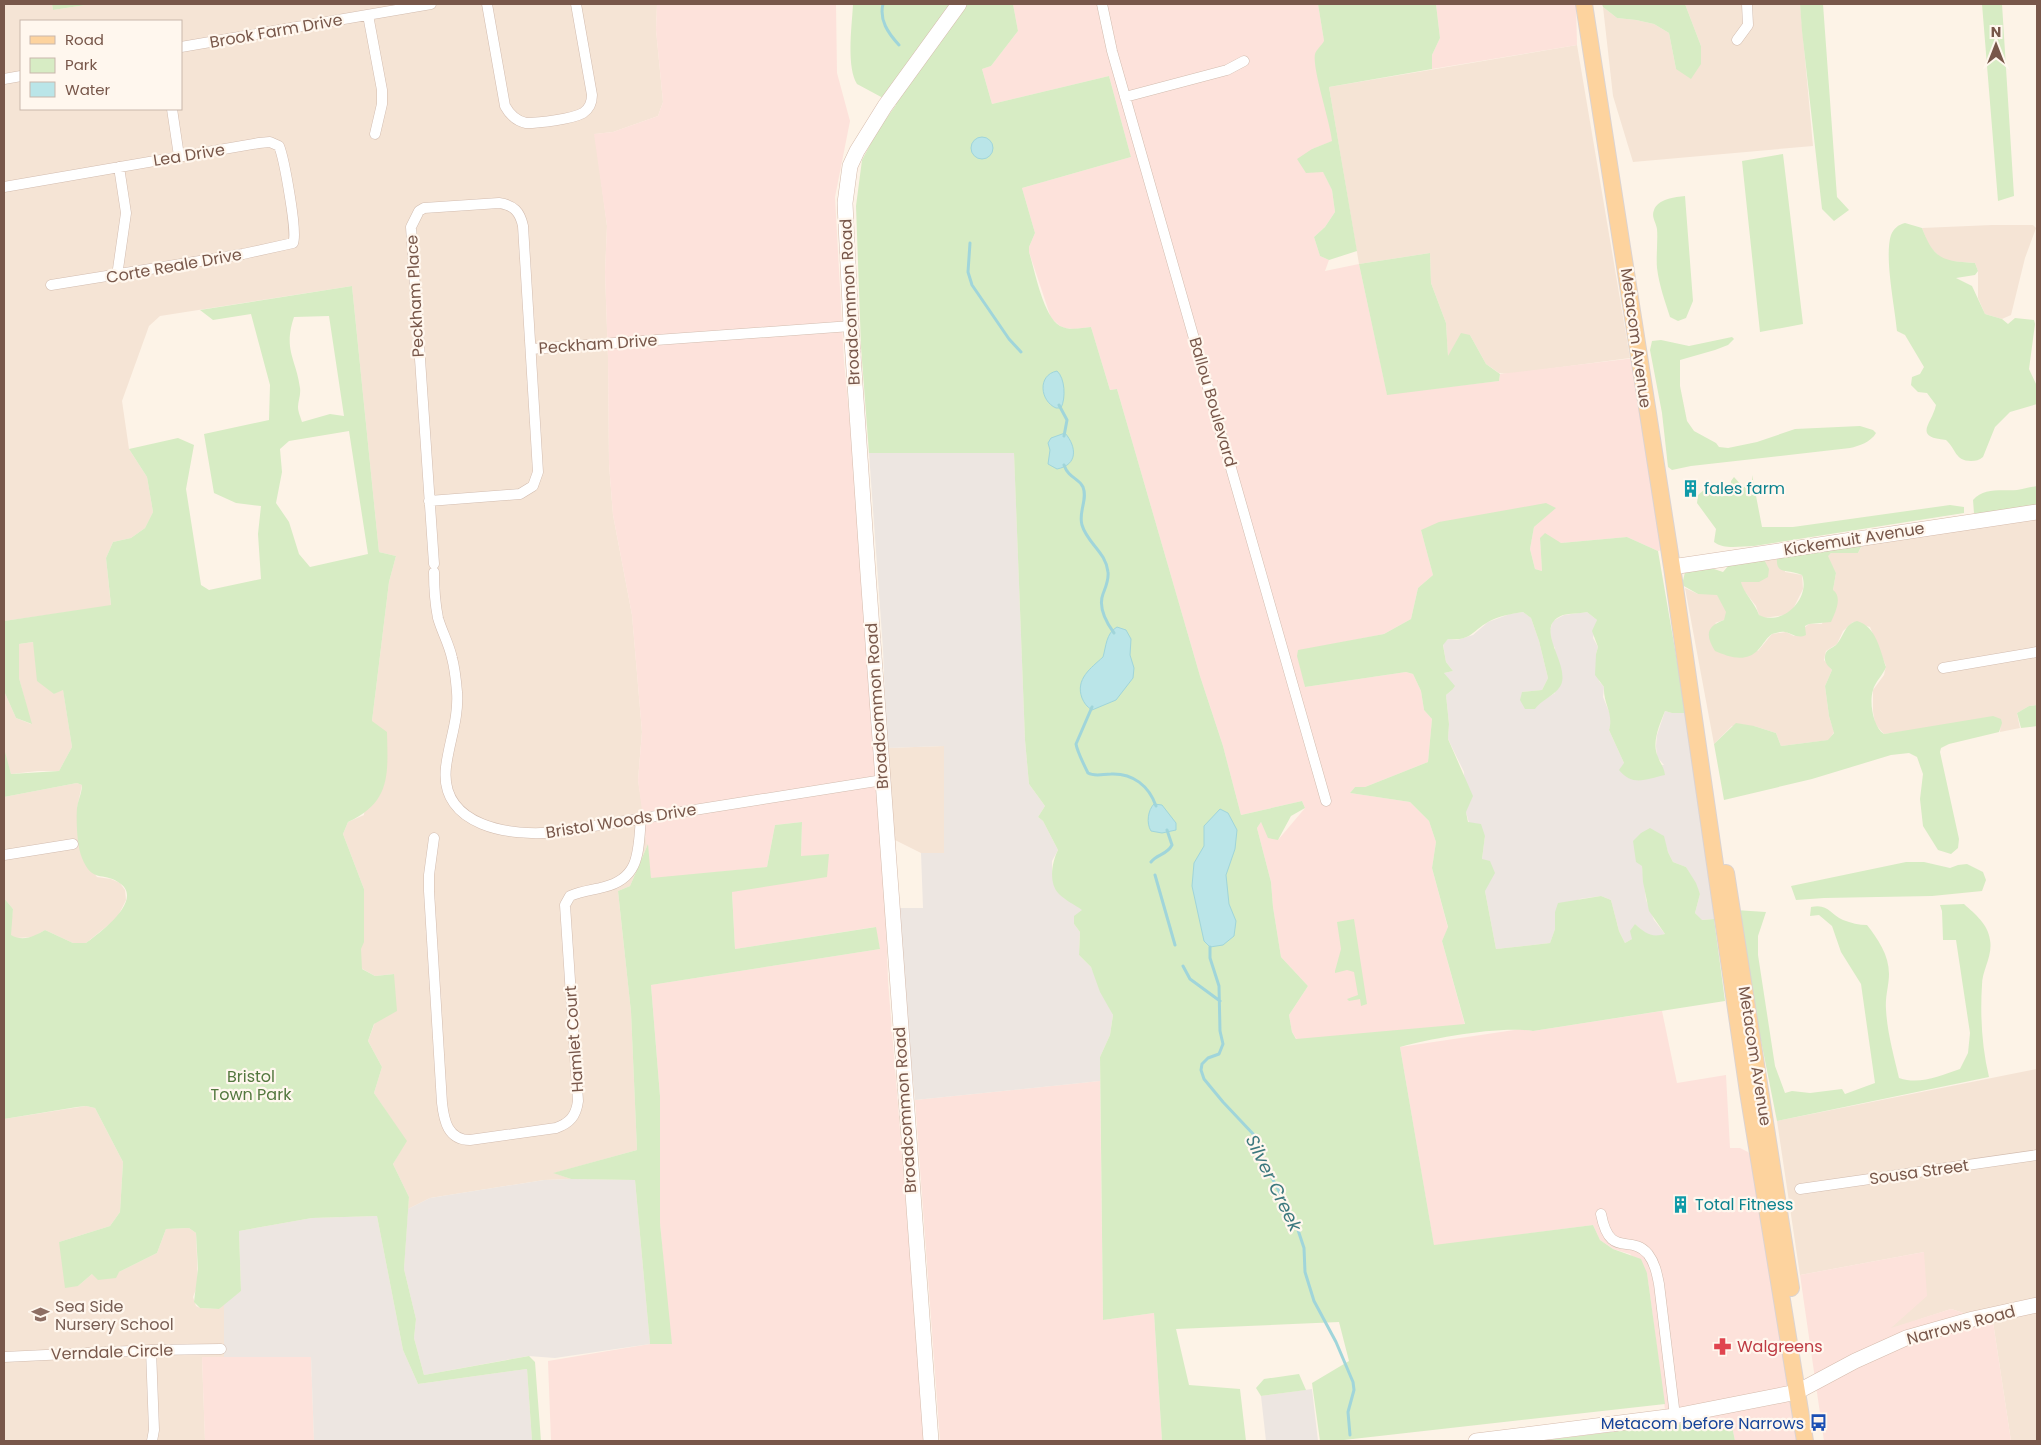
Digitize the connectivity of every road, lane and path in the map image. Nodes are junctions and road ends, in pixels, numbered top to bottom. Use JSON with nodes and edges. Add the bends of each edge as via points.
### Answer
{"nodes":[{"id":1,"x":431,"y":4,"type":"edge"},
{"id":2,"x":488,"y":4,"type":"edge"},
{"id":3,"x":576,"y":4,"type":"edge"},
{"id":4,"x":959,"y":4,"type":"edge"},
{"id":5,"x":1102,"y":4,"type":"edge"},
{"id":6,"x":1584,"y":4,"type":"edge"},
{"id":7,"x":1747,"y":4,"type":"edge"},
{"id":8,"x":368,"y":15,"type":"junction"},
{"id":9,"x":1737,"y":40,"type":"dead end"},
{"id":10,"x":182,"y":47,"type":"edge"},
{"id":11,"x":1244,"y":61,"type":"dead end"},
{"id":12,"x":20,"y":76,"type":"edge"},
{"id":13,"x":4,"y":80,"type":"edge"},
{"id":14,"x":1125,"y":97,"type":"junction"},
{"id":15,"x":172,"y":110,"type":"edge"},
{"id":16,"x":375,"y":134,"type":"dead end"},
{"id":17,"x":179,"y":156,"type":"junction"},
{"id":18,"x":119,"y":167,"type":"junction"},
{"id":19,"x":4,"y":188,"type":"edge"},
{"id":20,"x":294,"y":240,"type":"joint"},
{"id":21,"x":117,"y":276,"type":"junction"},
{"id":22,"x":51,"y":285,"type":"dead end"},
{"id":23,"x":851,"y":326,"type":"junction"},
{"id":24,"x":531,"y":349,"type":"junction"},
{"id":25,"x":429,"y":501,"type":"junction"},
{"id":26,"x":2037,"y":512,"type":"edge"},
{"id":27,"x":1672,"y":567,"type":"junction"},
{"id":28,"x":434,"y":568,"type":"joint"},
{"id":29,"x":2037,"y":652,"type":"edge"},
{"id":30,"x":1943,"y":668,"type":"dead end"},
{"id":31,"x":883,"y":780,"type":"junction"},
{"id":32,"x":1326,"y":801,"type":"dead end"},
{"id":33,"x":640,"y":818,"type":"junction"},
{"id":34,"x":434,"y":838,"type":"dead end"},
{"id":35,"x":73,"y":844,"type":"dead end"},
{"id":36,"x":4,"y":855,"type":"edge"},
{"id":37,"x":2037,"y":1154,"type":"edge"},
{"id":38,"x":1800,"y":1188,"type":"dead end"},
{"id":39,"x":1601,"y":1214,"type":"dead end"},
{"id":40,"x":2037,"y":1305,"type":"edge"},
{"id":41,"x":221,"y":1349,"type":"dead end"},
{"id":42,"x":150,"y":1350,"type":"junction"},
{"id":43,"x":4,"y":1357,"type":"edge"},
{"id":44,"x":1801,"y":1389,"type":"junction"},
{"id":45,"x":1675,"y":1416,"type":"junction"},
{"id":46,"x":153,"y":1441,"type":"edge"},
{"id":47,"x":931,"y":1441,"type":"edge"},
{"id":48,"x":1476,"y":1441,"type":"edge"},
{"id":49,"x":1805,"y":1441,"type":"edge"},
{"id":50,"x":1814,"y":1441,"type":"edge"}],
"edges":[{"from":1,"to":8,"type":"street","name":"Brook Farm Drive"},
{"from":2,"to":3,"type":"street","via":[[505,106],[510,114],[526,123],[573,116],[583,113],[590,105],[592,95]]},
{"from":4,"to":23,"type":"street","name":"Broadcommon Road","via":[[881,113],[850,166],[845,222]]},
{"from":5,"to":14,"type":"street","name":"Ballou Boulevard"},
{"from":6,"to":27,"type":"main road","name":"Metacom Avenue"},
{"from":7,"to":9,"type":"street","via":[[1748,25]]},
{"from":8,"to":10,"type":"street","name":"Brook Farm Drive"},
{"from":8,"to":16,"type":"street","via":[[382,90]]},
{"from":11,"to":14,"type":"street","via":[[1227,70]]},
{"from":12,"to":13,"type":"street"},
{"from":14,"to":32,"type":"street","name":"Ballou Boulevard"},
{"from":15,"to":17,"type":"street"},
{"from":17,"to":18,"type":"street","name":"Lea Drive"},
{"from":17,"to":20,"type":"street","name":"Lea Drive","via":[[259,143],[270,142],[278,146]]},
{"from":18,"to":19,"type":"street","name":"Lea Drive"},
{"from":18,"to":21,"type":"street","via":[[126,213]]},
{"from":20,"to":21,"type":"street","name":"Corte Reale Drive","via":[[288,246]]},
{"from":21,"to":22,"type":"street","name":"Corte Reale Drive"},
{"from":23,"to":24,"type":"street","name":"Peckham Drive"},
{"from":23,"to":31,"type":"street","name":"Broadcommon Road"},
{"from":24,"to":25,"type":"street","name":"Peckham Drive","via":[[538,472],[533,486],[510,496]]},
{"from":24,"to":25,"type":"street","name":"Peckham Place","via":[[523,226],[516,210],[509,204],[500,203],[429,207],[419,211],[411,227]]},
{"from":25,"to":28,"type":"street","name":"Peckham Place"},
{"from":26,"to":27,"type":"street","name":"Kickemuit Avenue"},
{"from":27,"to":44,"type":"main road","name":"Metacom Avenue","via":[[1688,673],[1736,930],[1787,1254]]},
{"from":28,"to":33,"type":"street","name":"Bristol Woods Drive","via":[[434,598],[452,657],[457,698],[446,767],[446,790],[453,803],[463,815],[475,822],[519,832],[567,831]]},
{"from":29,"to":30,"type":"street"},
{"from":31,"to":33,"type":"street","name":"Bristol Woods Drive"},
{"from":31,"to":47,"type":"street","name":"Broadcommon Road"},
{"from":33,"to":34,"type":"street","name":"Hamlet Court","via":[[637,856],[630,873],[620,882],[570,896],[565,905],[578,1101],[575,1117],[556,1128],[470,1140],[451,1134],[442,1103],[429,891]]},
{"from":35,"to":36,"type":"street"},
{"from":37,"to":38,"type":"street","name":"Sousa Street"},
{"from":39,"to":45,"type":"street","via":[[1604,1230],[1614,1241],[1644,1251],[1654,1264]]},
{"from":40,"to":44,"type":"street","name":"Narrows Road","via":[[1906,1338]]},
{"from":41,"to":42,"type":"street","name":"Verndale Circle"},
{"from":42,"to":43,"type":"street","name":"Verndale Circle"},
{"from":42,"to":46,"type":"street"},
{"from":44,"to":45,"type":"street","name":"Narrows Road"},
{"from":44,"to":49,"type":"main road","name":"Metacom Avenue"},
{"from":44,"to":50,"type":"main road","name":"Metacom Avenue"},
{"from":45,"to":48,"type":"street","name":"Narrows Road"}]}
